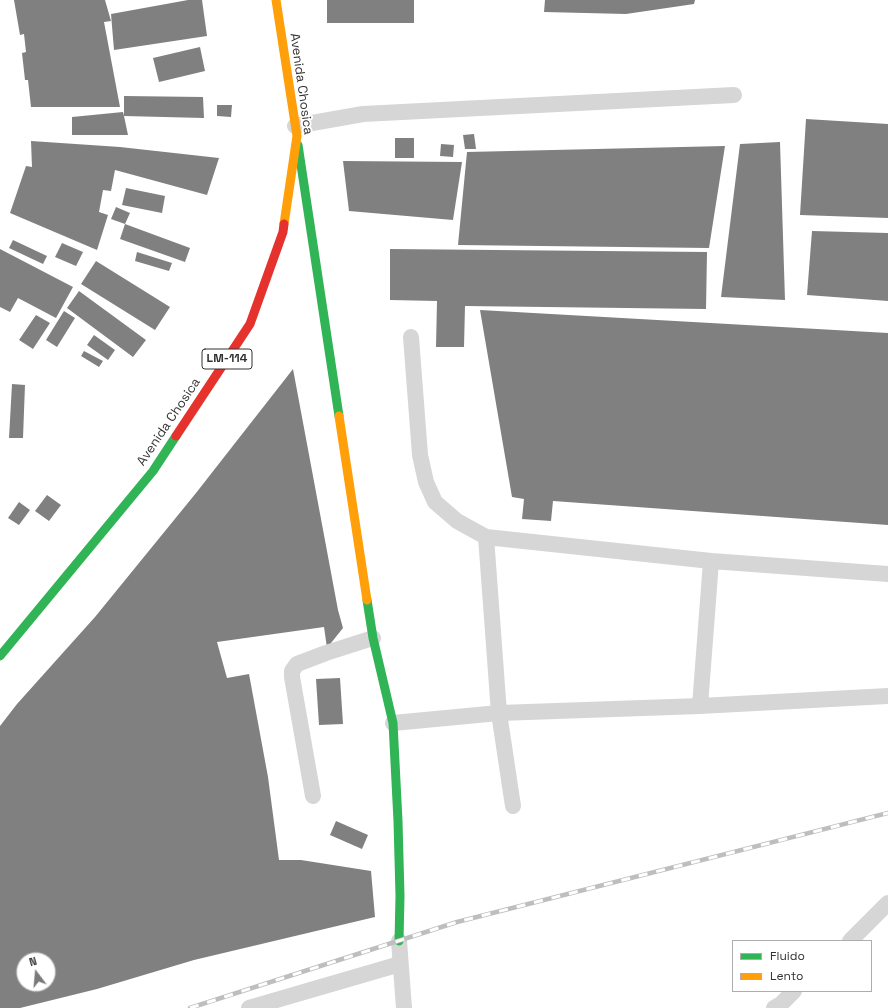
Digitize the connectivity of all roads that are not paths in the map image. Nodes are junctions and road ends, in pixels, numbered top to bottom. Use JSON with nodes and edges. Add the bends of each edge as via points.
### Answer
{"nodes":[{"id":1,"x":276,"y":0,"type":"edge"},
{"id":2,"x":734,"y":95,"type":"dead end"},
{"id":3,"x":296,"y":131,"type":"junction"},
{"id":4,"x":411,"y":337,"type":"dead end"},
{"id":5,"x":486,"y":537,"type":"junction"},
{"id":6,"x":711,"y":561,"type":"junction"},
{"id":7,"x":888,"y":574,"type":"edge"},
{"id":8,"x":373,"y":638,"type":"junction"},
{"id":9,"x":0,"y":656,"type":"edge"},
{"id":10,"x":888,"y":696,"type":"edge"},
{"id":11,"x":700,"y":706,"type":"junction"},
{"id":12,"x":499,"y":712,"type":"junction"},
{"id":13,"x":393,"y":723,"type":"junction"},
{"id":14,"x":313,"y":796,"type":"dead end"},
{"id":15,"x":513,"y":806,"type":"dead end"},
{"id":16,"x":888,"y":903,"type":"edge"},
{"id":17,"x":851,"y":940,"type":"edge"},
{"id":18,"x":399,"y":941,"type":"joint"},
{"id":19,"x":400,"y":964,"type":"junction"},
{"id":20,"x":793,"y":992,"type":"edge"},
{"id":21,"x":249,"y":1008,"type":"edge"},
{"id":22,"x":404,"y":1008,"type":"edge"},
{"id":23,"x":774,"y":1008,"type":"edge"}],
"edges":[{"from":1,"to":3,"type":"street","name":"Avenida Chosica","number":"LM-114"},
{"from":2,"to":3,"type":"lane","via":[[363,114]]},
{"from":3,"to":8,"type":"street"},
{"from":3,"to":9,"type":"street","name":"Avenida Chosica","number":"LM-114","via":[[283,232],[250,324],[153,471]]},
{"from":4,"to":5,"type":"lane","via":[[420,455],[426,482],[435,502],[458,521]]},
{"from":5,"to":6,"type":"lane"},
{"from":5,"to":12,"type":"lane"},
{"from":6,"to":7,"type":"lane"},
{"from":6,"to":11,"type":"lane"},
{"from":8,"to":13,"type":"street"},
{"from":8,"to":14,"type":"lane","via":[[297,664],[292,671]]},
{"from":10,"to":11,"type":"lane"},
{"from":11,"to":12,"type":"lane"},
{"from":12,"to":13,"type":"lane"},
{"from":12,"to":15,"type":"lane"},
{"from":13,"to":18,"type":"street","via":[[398,821]]},
{"from":16,"to":17,"type":"lane"},
{"from":18,"to":19,"type":"lane"},
{"from":19,"to":21,"type":"lane"},
{"from":19,"to":22,"type":"lane"},
{"from":20,"to":23,"type":"lane"}]}
